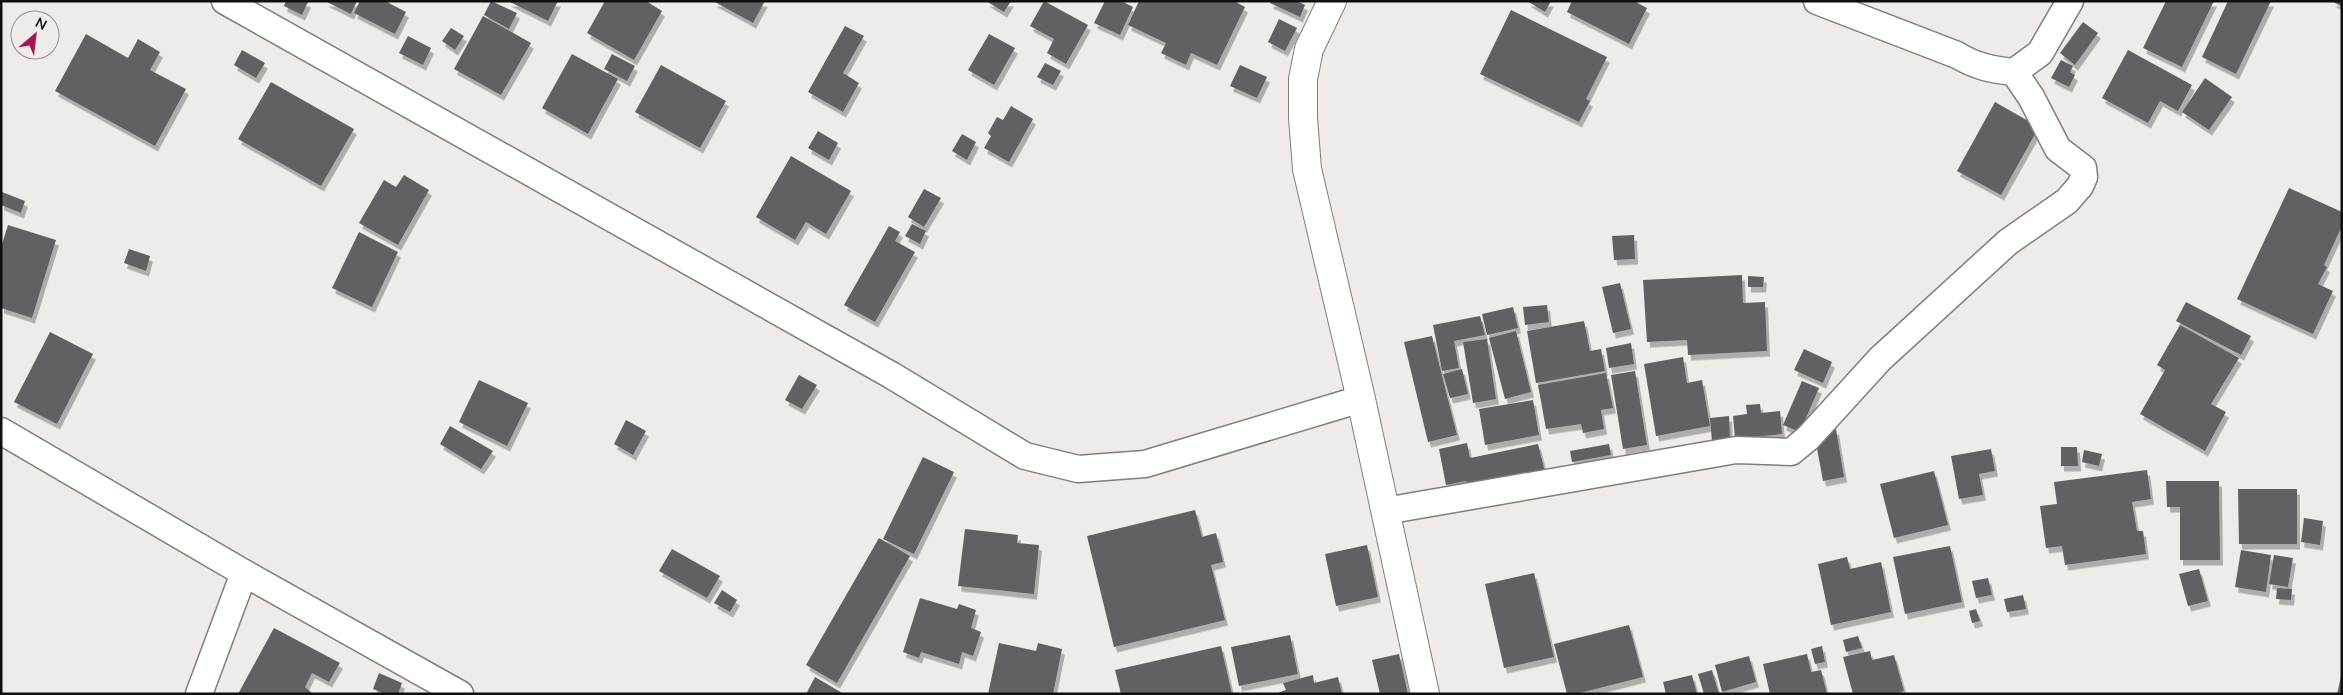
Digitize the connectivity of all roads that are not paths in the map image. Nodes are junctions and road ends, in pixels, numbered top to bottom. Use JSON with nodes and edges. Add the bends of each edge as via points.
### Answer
{"nodes":[{"id":1,"x":225,"y":1,"type":"edge"},
{"id":2,"x":1332,"y":1,"type":"edge"},
{"id":3,"x":1817,"y":1,"type":"edge"},
{"id":4,"x":2070,"y":1,"type":"edge"},
{"id":5,"x":2014,"y":72,"type":"junction"},
{"id":6,"x":1362,"y":399,"type":"junction"},
{"id":7,"x":1,"y":431,"type":"edge"},
{"id":8,"x":1385,"y":511,"type":"junction"},
{"id":9,"x":244,"y":573,"type":"junction"},
{"id":10,"x":199,"y":694,"type":"edge"},
{"id":11,"x":460,"y":694,"type":"edge"},
{"id":12,"x":1426,"y":694,"type":"edge"}],
"edges":[{"from":1,"to":6,"type":"street","via":[[891,375],[1025,456],[1078,469],[1145,464]]},
{"from":2,"to":6,"type":"street","via":[[1309,49],[1303,79],[1305,152]]},
{"from":3,"to":5,"type":"street","via":[[1957,55],[1972,64]]},
{"from":4,"to":5,"type":"street","via":[[2040,53]]},
{"from":5,"to":8,"type":"street","via":[[2058,150],[2083,168],[2080,186],[2067,201],[2008,242],[1880,358],[1808,438],[1791,452],[1736,450]]},
{"from":6,"to":8,"type":"street"},
{"from":7,"to":9,"type":"street"},
{"from":8,"to":12,"type":"street"},
{"from":9,"to":10,"type":"street"},
{"from":9,"to":11,"type":"street"}]}
